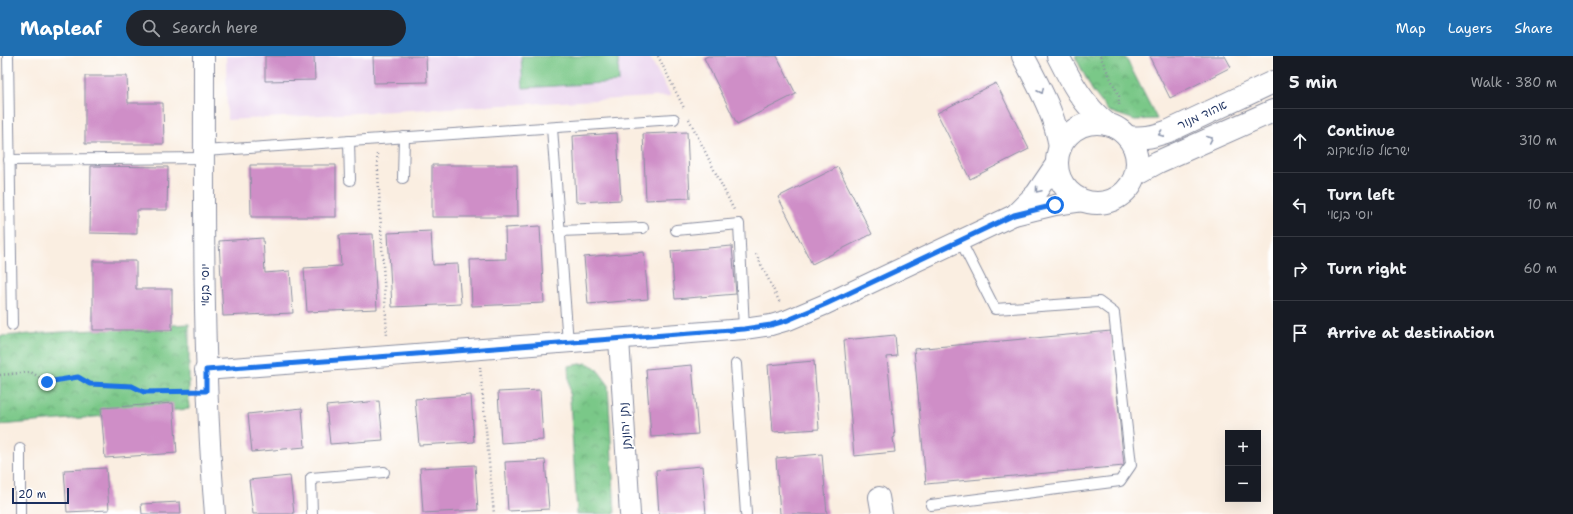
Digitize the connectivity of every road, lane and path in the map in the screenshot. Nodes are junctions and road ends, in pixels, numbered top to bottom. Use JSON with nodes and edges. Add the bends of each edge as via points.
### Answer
{"nodes":[{"id":1,"x":8,"y":56,"type":"edge"},
{"id":2,"x":204,"y":56,"type":"edge"},
{"id":3,"x":658,"y":56,"type":"edge"},
{"id":4,"x":1023,"y":56,"type":"edge"},
{"id":5,"x":1058,"y":56,"type":"edge"},
{"id":6,"x":1100,"y":56,"type":"edge"},
{"id":7,"x":1273,"y":82,"type":"edge"},
{"id":8,"x":1273,"y":111,"type":"edge"},
{"id":9,"x":674,"y":119,"type":"dead end"},
{"id":10,"x":552,"y":128,"type":"junction"},
{"id":11,"x":1118,"y":130,"type":"junction"},
{"id":12,"x":404,"y":137,"type":"junction"},
{"id":13,"x":377,"y":139,"type":"junction"},
{"id":14,"x":349,"y":141,"type":"junction"},
{"id":15,"x":204,"y":155,"type":"junction"},
{"id":16,"x":1058,"y":155,"type":"junction"},
{"id":17,"x":9,"y":160,"type":"junction"},
{"id":18,"x":1136,"y":174,"type":"junction"},
{"id":19,"x":403,"y":178,"type":"dead end"},
{"id":20,"x":350,"y":180,"type":"dead end"},
{"id":21,"x":1083,"y":201,"type":"junction"},
{"id":22,"x":735,"y":213,"type":"dead end"},
{"id":23,"x":1014,"y":215,"type":"junction"},
{"id":24,"x":643,"y":228,"type":"dead end"},
{"id":25,"x":676,"y":230,"type":"dead end"},
{"id":26,"x":560,"y":231,"type":"junction"},
{"id":27,"x":960,"y":240,"type":"junction"},
{"id":28,"x":753,"y":248,"type":"dead end"},
{"id":29,"x":788,"y":320,"type":"junction"},
{"id":30,"x":12,"y":324,"type":"dead end"},
{"id":31,"x":744,"y":329,"type":"junction"},
{"id":32,"x":619,"y":339,"type":"junction"},
{"id":33,"x":568,"y":343,"type":"junction"},
{"id":34,"x":478,"y":349,"type":"junction"},
{"id":35,"x":388,"y":356,"type":"junction"},
{"id":36,"x":736,"y":364,"type":"dead end"},
{"id":37,"x":206,"y":370,"type":"junction"},
{"id":38,"x":0,"y":375,"type":"edge"},
{"id":39,"x":206,"y":391,"type":"junction"},
{"id":40,"x":20,"y":449,"type":"dead end"},
{"id":41,"x":384,"y":472,"type":"dead end"},
{"id":42,"x":931,"y":505,"type":"dead end"},
{"id":43,"x":20,"y":514,"type":"edge"},
{"id":44,"x":215,"y":514,"type":"edge"},
{"id":45,"x":312,"y":514,"type":"edge"},
{"id":46,"x":494,"y":514,"type":"edge"},
{"id":47,"x":630,"y":514,"type":"edge"},
{"id":48,"x":746,"y":514,"type":"edge"}],
"edges":[{"from":1,"to":17,"type":"lane"},
{"from":2,"to":15,"type":"street","name":"יוסי בנאי"},
{"from":3,"to":22,"type":"path"},
{"from":4,"to":16,"type":"main road","one_way":true,"via":[[1054,122],[1059,139]]},
{"from":5,"to":11,"type":"main road","via":[[1082,99],[1095,115]]},
{"from":6,"to":11,"type":"path","via":[[1119,96]]},
{"from":7,"to":11,"type":"main road","name":"אהוד מנור","one_way":true,"via":[[1152,137],[1141,138]]},
{"from":18,"to":8,"type":"main road","name":"אהוד מנור","one_way":true},
{"from":9,"to":10,"type":"lane"},
{"from":10,"to":12,"type":"lane"},
{"from":10,"to":26,"type":"lane"},
{"from":11,"to":16,"type":"main road","via":[[1095,122],[1084,125],[1065,138]]},
{"from":11,"to":18,"type":"main road","via":[[1135,148],[1138,161]]},
{"from":12,"to":13,"type":"lane"},
{"from":12,"to":19,"type":"lane"},
{"from":13,"to":14,"type":"lane"},
{"from":13,"to":35,"type":"path"},
{"from":14,"to":15,"type":"lane"},
{"from":14,"to":20,"type":"lane"},
{"from":15,"to":17,"type":"lane"},
{"from":15,"to":37,"type":"street","name":"יוסי בנאי"},
{"from":16,"to":21,"type":"main road","via":[[1059,174],[1064,186]]},
{"from":16,"to":23,"type":"street","one_way":true,"via":[[1036,193]]},
{"from":17,"to":30,"type":"lane"},
{"from":18,"to":21,"type":"main road","via":[[1131,186],[1121,196],[1109,202],[1096,204]]},
{"from":21,"to":23,"type":"street"},
{"from":23,"to":27,"type":"street"},
{"from":24,"to":26,"type":"lane"},
{"from":25,"to":31,"type":"lane","via":[[739,224]]},
{"from":26,"to":33,"type":"lane"},
{"from":27,"to":29,"type":"street"},
{"from":27,"to":42,"type":"lane","via":[[995,309],[1099,302],[1114,313],[1131,465],[1120,481]]},
{"from":28,"to":29,"type":"path"},
{"from":29,"to":31,"type":"street"},
{"from":31,"to":32,"type":"street"},
{"from":32,"to":33,"type":"street"},
{"from":32,"to":47,"type":"street","name":"נתן יהונתן"},
{"from":33,"to":34,"type":"street"},
{"from":34,"to":35,"type":"street"},
{"from":34,"to":46,"type":"path"},
{"from":35,"to":37,"type":"street"},
{"from":36,"to":48,"type":"lane"},
{"from":37,"to":39,"type":"street","name":"יוסי בנאי"},
{"from":38,"to":39,"type":"path","via":[[31,372],[47,382],[78,377],[90,384],[132,386],[144,392]]},
{"from":39,"to":44,"type":"street","name":"יוסי בנאי"},
{"from":40,"to":43,"type":"lane"},
{"from":41,"to":45,"type":"lane","via":[[311,478]]}]}
